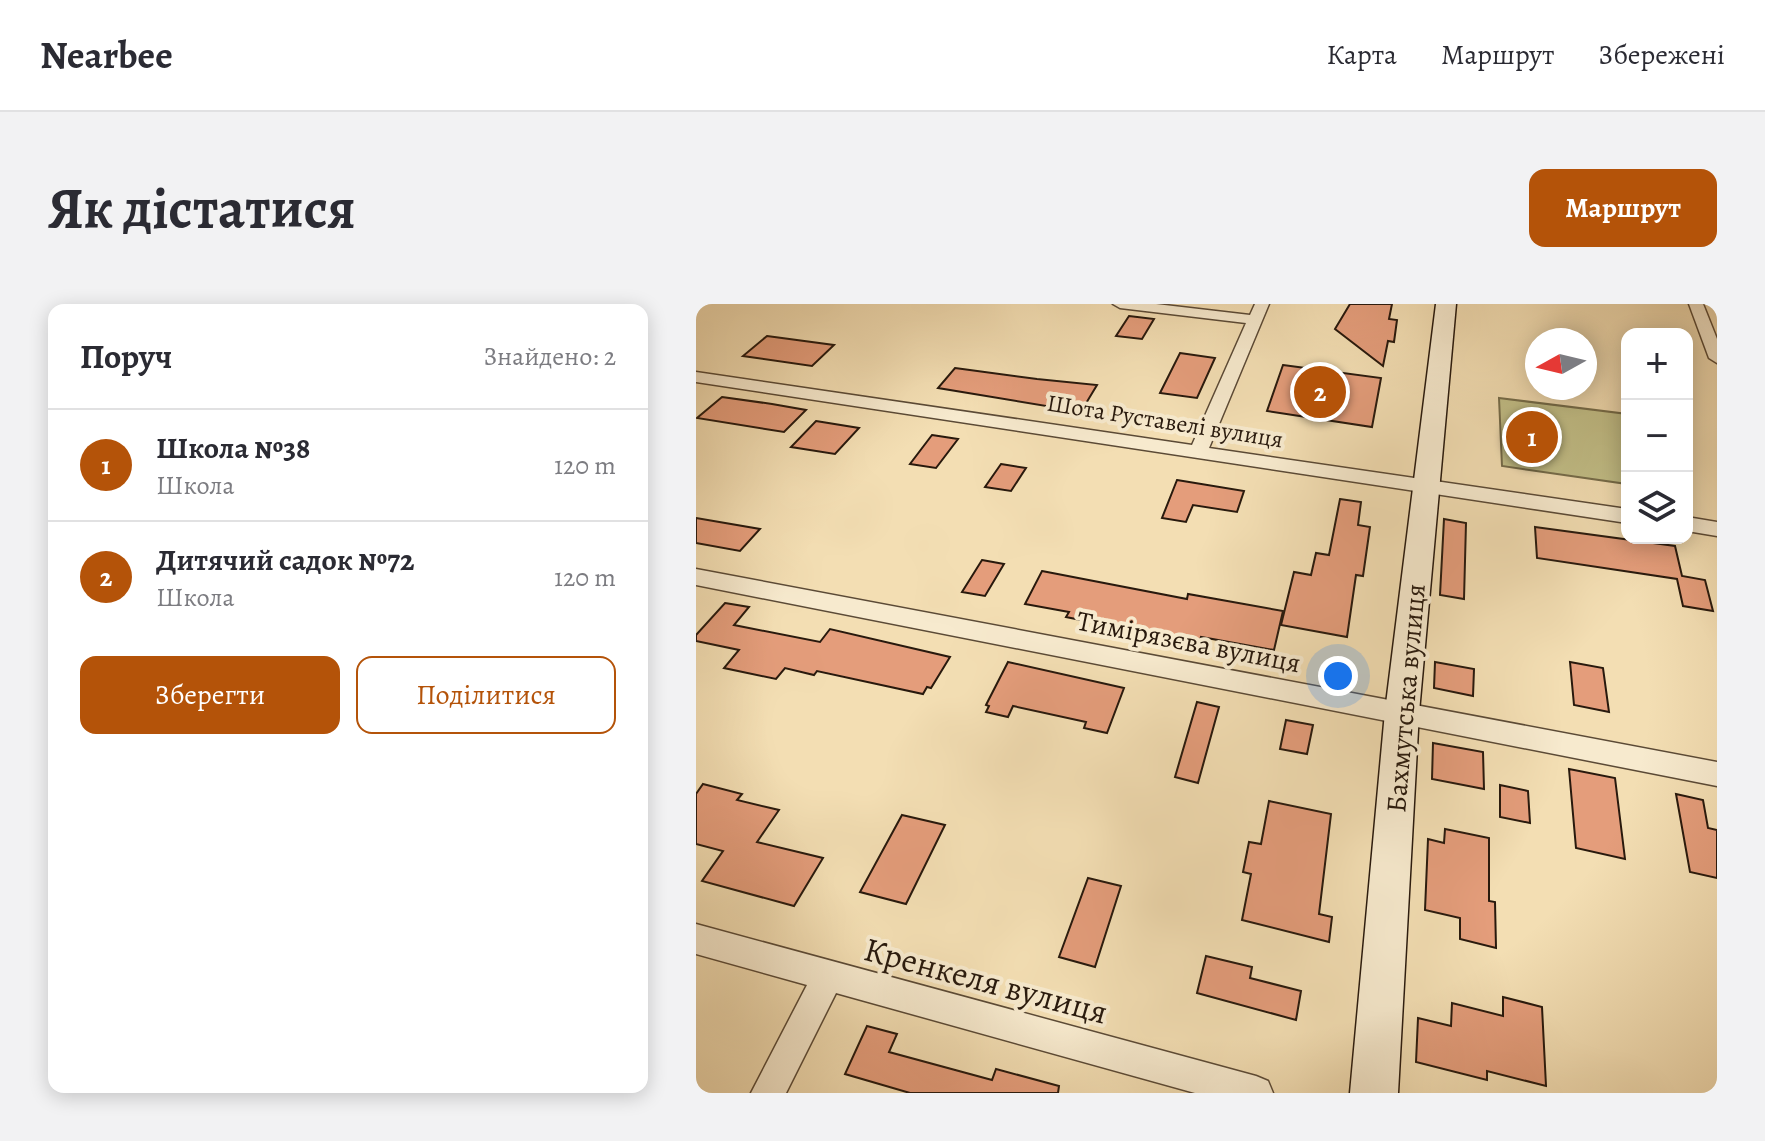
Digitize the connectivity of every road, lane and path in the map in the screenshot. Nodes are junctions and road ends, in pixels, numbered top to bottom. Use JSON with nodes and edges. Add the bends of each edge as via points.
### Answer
{"nodes":[{"id":1,"x":1120,"y":304,"type":"edge"},
{"id":2,"x":1262,"y":304,"type":"edge"},
{"id":3,"x":1446,"y":304,"type":"edge"},
{"id":4,"x":1696,"y":304,"type":"edge"},
{"id":5,"x":1255,"y":320,"type":"junction"},
{"id":6,"x":1717,"y":358,"type":"edge"},
{"id":7,"x":696,"y":377,"type":"edge"},
{"id":8,"x":1198,"y":452,"type":"junction"},
{"id":9,"x":1426,"y":486,"type":"junction"},
{"id":10,"x":1621,"y":515,"type":"edge"},
{"id":11,"x":1693,"y":525,"type":"edge"},
{"id":12,"x":1717,"y":529,"type":"edge"},
{"id":13,"x":696,"y":577,"type":"edge"},
{"id":14,"x":1402,"y":712,"type":"junction"},
{"id":15,"x":1717,"y":774,"type":"edge"},
{"id":16,"x":696,"y":939,"type":"edge"},
{"id":17,"x":828,"y":976,"type":"junction"},
{"id":18,"x":768,"y":1093,"type":"edge"},
{"id":19,"x":1256,"y":1093,"type":"edge"},
{"id":20,"x":1374,"y":1093,"type":"edge"}],
"edges":[{"from":1,"to":5,"type":"street"},
{"from":2,"to":5,"type":"street"},
{"from":3,"to":9,"type":"street","name":"Бахмутська вулиця"},
{"from":4,"to":6,"type":"street"},
{"from":5,"to":8,"type":"street"},
{"from":7,"to":8,"type":"street","name":"Шота Руставелі вулиця"},
{"from":8,"to":9,"type":"street","name":"Шота Руставелі вулиця"},
{"from":9,"to":10,"type":"street","name":"Шота Руставелі вулиця"},
{"from":9,"to":14,"type":"street","name":"Бахмутська вулиця"},
{"from":11,"to":12,"type":"street"},
{"from":13,"to":14,"type":"street","name":"Тимірязєва вулиця"},
{"from":14,"to":15,"type":"street","name":"Тимірязєва вулиця"},
{"from":14,"to":20,"type":"street","name":"Бахмутська вулиця"},
{"from":16,"to":17,"type":"street","name":"Кренкеля вулиця"},
{"from":17,"to":18,"type":"street"},
{"from":17,"to":19,"type":"street","name":"Кренкеля вулиця"}]}
